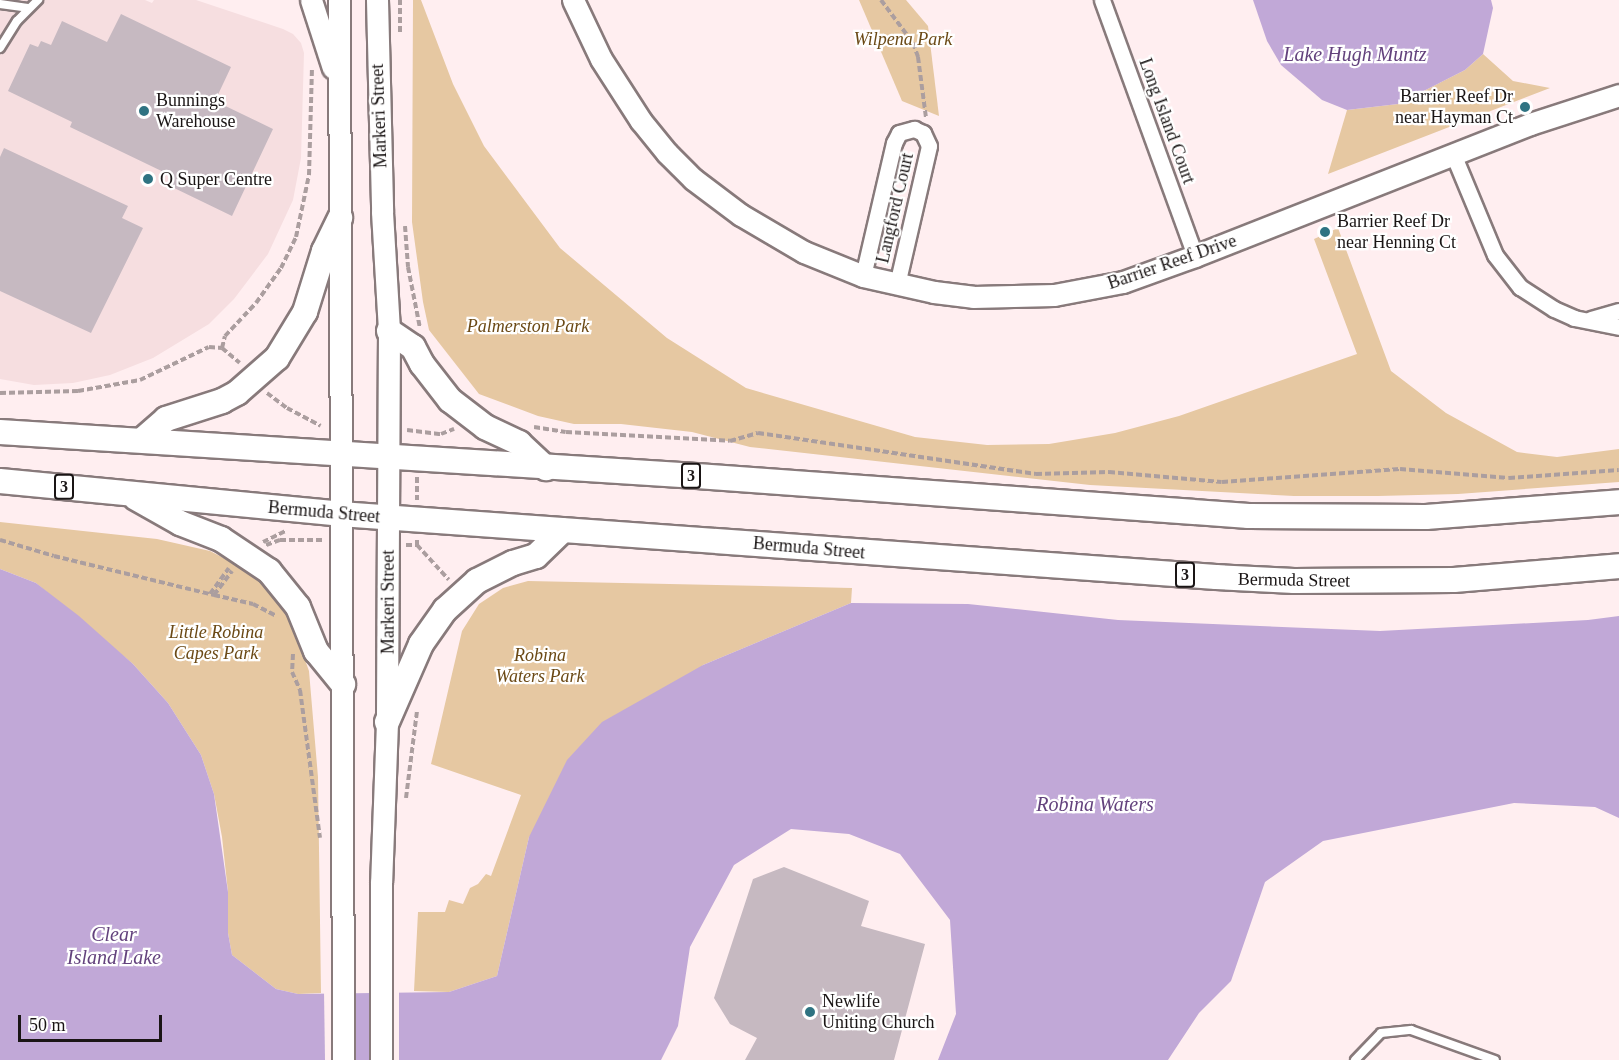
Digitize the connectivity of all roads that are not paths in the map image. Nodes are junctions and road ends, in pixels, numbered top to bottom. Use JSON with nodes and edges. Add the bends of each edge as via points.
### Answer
{"nodes":[{"id":1,"x":38,"y":0,"type":"edge"},
{"id":2,"x":311,"y":0,"type":"edge"},
{"id":3,"x":339,"y":0,"type":"edge"},
{"id":4,"x":377,"y":0,"type":"edge"},
{"id":5,"x":573,"y":0,"type":"edge"},
{"id":6,"x":1102,"y":0,"type":"edge"},
{"id":7,"x":2,"y":4,"type":"edge"},
{"id":8,"x":28,"y":8,"type":"junction"},
{"id":9,"x":0,"y":48,"type":"edge"},
{"id":10,"x":340,"y":95,"type":"junction"},
{"id":11,"x":1619,"y":95,"type":"edge"},
{"id":12,"x":1453,"y":154,"type":"junction"},
{"id":13,"x":340,"y":218,"type":"junction"},
{"id":14,"x":1195,"y":256,"type":"junction"},
{"id":15,"x":863,"y":276,"type":"junction"},
{"id":16,"x":897,"y":285,"type":"junction"},
{"id":17,"x":1619,"y":311,"type":"edge"},
{"id":18,"x":1589,"y":320,"type":"junction"},
{"id":19,"x":1619,"y":327,"type":"edge"},
{"id":20,"x":389,"y":330,"type":"junction"},
{"id":21,"x":0,"y":432,"type":"edge"},
{"id":22,"x":142,"y":440,"type":"junction"},
{"id":23,"x":340,"y":454,"type":"junction"},
{"id":24,"x":388,"y":457,"type":"junction"},
{"id":25,"x":546,"y":468,"type":"junction"},
{"id":26,"x":0,"y":481,"type":"edge"},
{"id":27,"x":128,"y":493,"type":"junction"},
{"id":28,"x":1619,"y":502,"type":"edge"},
{"id":29,"x":340,"y":514,"type":"junction"},
{"id":30,"x":388,"y":517,"type":"junction"},
{"id":31,"x":563,"y":530,"type":"junction"},
{"id":32,"x":1619,"y":566,"type":"edge"},
{"id":33,"x":343,"y":684,"type":"junction"},
{"id":34,"x":387,"y":722,"type":"junction"},
{"id":35,"x":343,"y":1060,"type":"edge"},
{"id":36,"x":381,"y":1060,"type":"edge"},
{"id":37,"x":1355,"y":1060,"type":"edge"},
{"id":38,"x":1495,"y":1060,"type":"edge"}],
"edges":[{"from":1,"to":8,"type":"lane"},
{"from":2,"to":10,"type":"main road"},
{"from":3,"to":10,"type":"main road","name":"Markeri Street"},
{"from":4,"to":20,"type":"main road","name":"Markeri Street"},
{"from":5,"to":15,"type":"main road","name":"Barrier Reef Drive","via":[[619,91],[667,153],[693,179],[776,237]]},
{"from":6,"to":14,"type":"street","name":"Long Island Court"},
{"from":7,"to":8,"type":"lane"},
{"from":8,"to":9,"type":"lane"},
{"from":10,"to":13,"type":"main road","name":"Markeri Street"},
{"from":11,"to":12,"type":"main road","name":"Barrier Reef Drive"},
{"from":12,"to":14,"type":"main road","name":"Barrier Reef Drive"},
{"from":12,"to":18,"type":"street","via":[[1486,237],[1506,271],[1538,300],[1574,318]]},
{"from":13,"to":22,"type":"main road","via":[[324,251],[305,312],[277,358],[237,393],[166,419]]},
{"from":13,"to":23,"type":"main road","name":"Markeri Street"},
{"from":14,"to":16,"type":"main road","name":"Barrier Reef Drive","via":[[1123,282],[1054,295],[973,297]]},
{"from":15,"to":16,"type":"main road","name":"Barrier Reef Drive"},
{"from":15,"to":16,"type":"street","name":"Langford Court","via":[[894,143],[899,133],[907,129],[923,133],[928,150]]},
{"from":17,"to":18,"type":"street"},
{"from":18,"to":19,"type":"street"},
{"from":20,"to":24,"type":"main road","name":"Markeri Street"},
{"from":20,"to":25,"type":"main road","via":[[413,347],[450,400],[475,420],[519,443]]},
{"from":21,"to":22,"type":"main road","number":"3"},
{"from":22,"to":23,"type":"main road","number":"3"},
{"from":23,"to":24,"type":"main road","number":"3"},
{"from":23,"to":29,"type":"main road","name":"Markeri Street"},
{"from":24,"to":25,"type":"main road","number":"3"},
{"from":24,"to":30,"type":"main road","name":"Markeri Street"},
{"from":25,"to":28,"type":"main road","number":"3","via":[[1249,516],[1426,517]]},
{"from":26,"to":27,"type":"main road","name":"Bermuda Street","number":"3"},
{"from":27,"to":29,"type":"main road","name":"Bermuda Street","number":"3"},
{"from":27,"to":33,"type":"main road","via":[[180,523],[222,538],[269,571],[298,607],[316,651]]},
{"from":29,"to":30,"type":"main road","name":"Bermuda Street","number":"3"},
{"from":29,"to":33,"type":"main road","name":"Markeri Street"},
{"from":30,"to":31,"type":"main road","name":"Bermuda Street","number":"3"},
{"from":30,"to":34,"type":"main road","name":"Markeri Street"},
{"from":31,"to":32,"type":"main road","name":"Bermuda Street","number":"3","via":[[1294,581],[1454,580]]},
{"from":31,"to":34,"type":"main road","via":[[536,556],[477,581],[444,610],[421,644]]},
{"from":33,"to":35,"type":"main road","name":"Markeri Street"},
{"from":34,"to":36,"type":"main road","name":"Markeri Street"},
{"from":37,"to":38,"type":"lane","via":[[1381,1033],[1411,1030]]}]}
